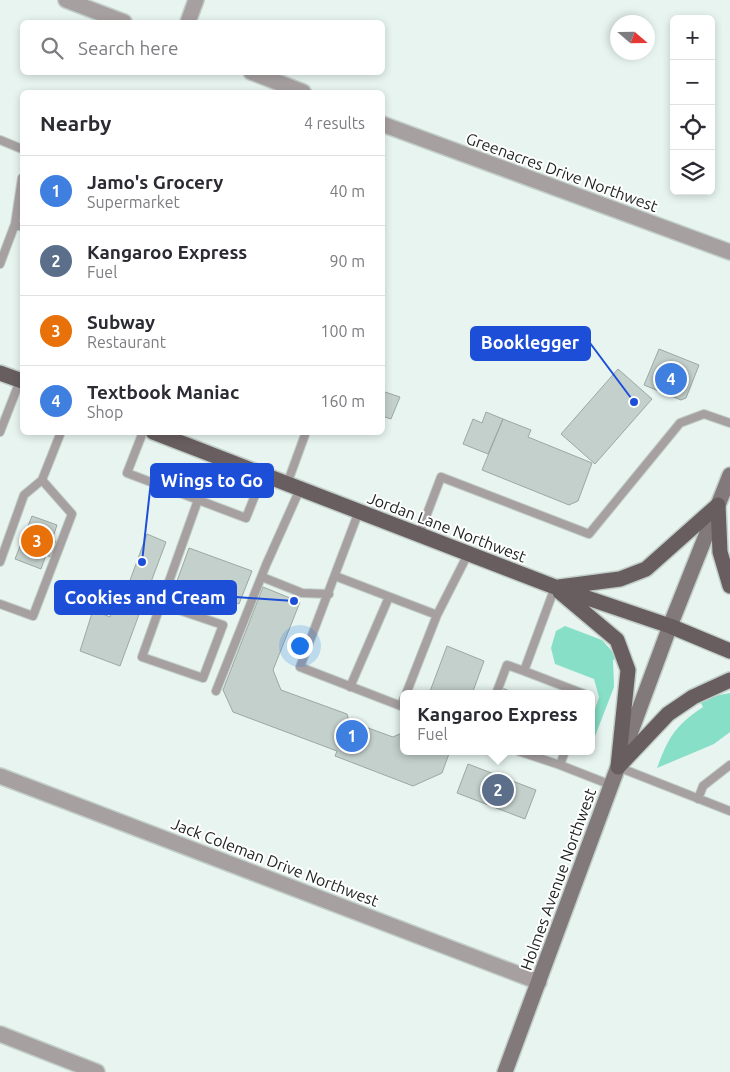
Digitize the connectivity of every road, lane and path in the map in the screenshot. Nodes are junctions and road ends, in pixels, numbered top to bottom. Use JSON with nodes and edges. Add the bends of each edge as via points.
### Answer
{"nodes":[{"id":1,"x":66,"y":0,"type":"edge"},
{"id":2,"x":196,"y":0,"type":"edge"},
{"id":3,"x":119,"y":20,"type":"edge"},
{"id":4,"x":189,"y":20,"type":"edge"},
{"id":5,"x":260,"y":75,"type":"edge"},
{"id":6,"x":298,"y":90,"type":"edge"},
{"id":7,"x":385,"y":125,"type":"edge"},
{"id":8,"x":0,"y":140,"type":"edge"},
{"id":9,"x":20,"y":148,"type":"edge"},
{"id":10,"x":20,"y":210,"type":"edge"},
{"id":11,"x":19,"y":226,"type":"edge"},
{"id":12,"x":730,"y":252,"type":"edge"},
{"id":13,"x":0,"y":264,"type":"edge"},
{"id":14,"x":0,"y":372,"type":"edge"},
{"id":15,"x":20,"y":378,"type":"edge"},
{"id":16,"x":20,"y":384,"type":"edge"},
{"id":17,"x":730,"y":423,"type":"edge"},
{"id":18,"x":0,"y":432,"type":"edge"},
{"id":19,"x":59,"y":435,"type":"edge"},
{"id":20,"x":142,"y":435,"type":"edge"},
{"id":21,"x":161,"y":435,"type":"edge"},
{"id":22,"x":305,"y":435,"type":"edge"},
{"id":23,"x":263,"y":475,"type":"junction"},
{"id":24,"x":730,"y":475,"type":"edge"},
{"id":25,"x":42,"y":480,"type":"junction"},
{"id":26,"x":293,"y":486,"type":"junction"},
{"id":27,"x":198,"y":500,"type":"junction"},
{"id":28,"x":724,"y":507,"type":"edge"},
{"id":29,"x":359,"y":511,"type":"junction"},
{"id":30,"x":419,"y":535,"type":"junction"},
{"id":31,"x":468,"y":554,"type":"junction"},
{"id":32,"x":0,"y":562,"type":"edge"},
{"id":33,"x":335,"y":576,"type":"junction"},
{"id":34,"x":262,"y":577,"type":"junction"},
{"id":35,"x":730,"y":586,"type":"edge"},
{"id":36,"x":555,"y":587,"type":"junction"},
{"id":37,"x":329,"y":594,"type":"junction"},
{"id":38,"x":389,"y":597,"type":"junction"},
{"id":39,"x":0,"y":604,"type":"edge"},
{"id":40,"x":161,"y":604,"type":"junction"},
{"id":41,"x":437,"y":615,"type":"junction"},
{"id":42,"x":670,"y":626,"type":"junction"},
{"id":43,"x":730,"y":651,"type":"edge"},
{"id":44,"x":524,"y":672,"type":"junction"},
{"id":45,"x":730,"y":680,"type":"edge"},
{"id":46,"x":350,"y":687,"type":"junction"},
{"id":47,"x":408,"y":690,"type":"edge"},
{"id":48,"x":498,"y":690,"type":"edge"},
{"id":49,"x":573,"y":690,"type":"edge"},
{"id":50,"x":216,"y":691,"type":"dead end"},
{"id":51,"x":400,"y":706,"type":"edge"},
{"id":52,"x":529,"y":755,"type":"edge"},
{"id":53,"x":564,"y":755,"type":"edge"},
{"id":54,"x":730,"y":765,"type":"edge"},
{"id":55,"x":560,"y":766,"type":"junction"},
{"id":56,"x":618,"y":767,"type":"junction"},
{"id":57,"x":0,"y":776,"type":"edge"},
{"id":58,"x":611,"y":785,"type":"junction"},
{"id":59,"x":698,"y":799,"type":"junction"},
{"id":60,"x":730,"y":811,"type":"edge"},
{"id":61,"x":538,"y":982,"type":"junction"},
{"id":62,"x":0,"y":1034,"type":"edge"},
{"id":63,"x":97,"y":1072,"type":"edge"},
{"id":64,"x":505,"y":1072,"type":"edge"}],
"edges":[{"from":1,"to":3,"type":"street"},
{"from":2,"to":4,"type":"street"},
{"from":5,"to":6,"type":"street"},
{"from":7,"to":12,"type":"street","name":"Greenacres Drive Northwest"},
{"from":8,"to":9,"type":"lane"},
{"from":10,"to":11,"type":"lane"},
{"from":11,"to":13,"type":"lane"},
{"from":14,"to":15,"type":"main road"},
{"from":16,"to":18,"type":"lane"},
{"from":17,"to":30,"type":"lane","via":[[704,414],[680,423],[589,534],[440,477]]},
{"from":19,"to":25,"type":"lane"},
{"from":20,"to":27,"type":"lane","via":[[127,473]]},
{"from":21,"to":23,"type":"main road","name":"Jordan Lane Northwest"},
{"from":22,"to":26,"type":"lane"},
{"from":23,"to":26,"type":"main road","name":"Jordan Lane Northwest"},
{"from":23,"to":27,"type":"lane","via":[[246,518]]},
{"from":24,"to":28,"type":"main road","name":"Holmes Avenue Northwest"},
{"from":25,"to":32,"type":"lane","via":[[24,495]]},
{"from":25,"to":39,"type":"lane","via":[[72,514],[33,616]]},
{"from":26,"to":29,"type":"main road","name":"Jordan Lane Northwest"},
{"from":26,"to":34,"type":"lane"},
{"from":27,"to":40,"type":"lane"},
{"from":28,"to":35,"type":"main road","via":[[720,552]]},
{"from":28,"to":36,"type":"main road","via":[[646,569],[620,579]]},
{"from":28,"to":42,"type":"main road","name":"Holmes Avenue Northwest"},
{"from":29,"to":30,"type":"main road","name":"Jordan Lane Northwest"},
{"from":29,"to":33,"type":"lane"},
{"from":30,"to":31,"type":"main road","name":"Jordan Lane Northwest"},
{"from":31,"to":36,"type":"main road","name":"Jordan Lane Northwest"},
{"from":31,"to":41,"type":"lane"},
{"from":33,"to":37,"type":"lane"},
{"from":33,"to":38,"type":"lane"},
{"from":34,"to":37,"type":"lane","via":[[302,594]]},
{"from":34,"to":50,"type":"lane"},
{"from":36,"to":42,"type":"main road","name":"Jordan Lane Northwest"},
{"from":36,"to":44,"type":"lane"},
{"from":36,"to":56,"type":"main road","via":[[617,640],[628,670]]},
{"from":37,"to":46,"type":"lane","via":[[300,667]]},
{"from":38,"to":41,"type":"lane"},
{"from":38,"to":46,"type":"lane"},
{"from":40,"to":40,"type":"lane","via":[[224,625],[203,678],[142,657]]},
{"from":41,"to":47,"type":"lane"},
{"from":42,"to":43,"type":"main road","name":"Jordan Lane Northwest"},
{"from":42,"to":56,"type":"main road","name":"Holmes Avenue Northwest"},
{"from":44,"to":48,"type":"lane","via":[[507,665]]},
{"from":44,"to":49,"type":"lane"},
{"from":45,"to":56,"type":"main road","via":[[693,697],[668,714]]},
{"from":46,"to":51,"type":"lane"},
{"from":52,"to":55,"type":"lane"},
{"from":53,"to":55,"type":"lane"},
{"from":54,"to":59,"type":"lane","via":[[703,786]]},
{"from":55,"to":58,"type":"lane"},
{"from":56,"to":58,"type":"main road","name":"Holmes Avenue Northwest"},
{"from":56,"to":59,"type":"lane"},
{"from":57,"to":61,"type":"street","name":"Jack Coleman Drive Northwest"},
{"from":58,"to":61,"type":"main road","name":"Holmes Avenue Northwest"},
{"from":59,"to":60,"type":"lane"},
{"from":61,"to":64,"type":"main road","name":"Holmes Avenue Northwest"},
{"from":62,"to":63,"type":"street"}]}
